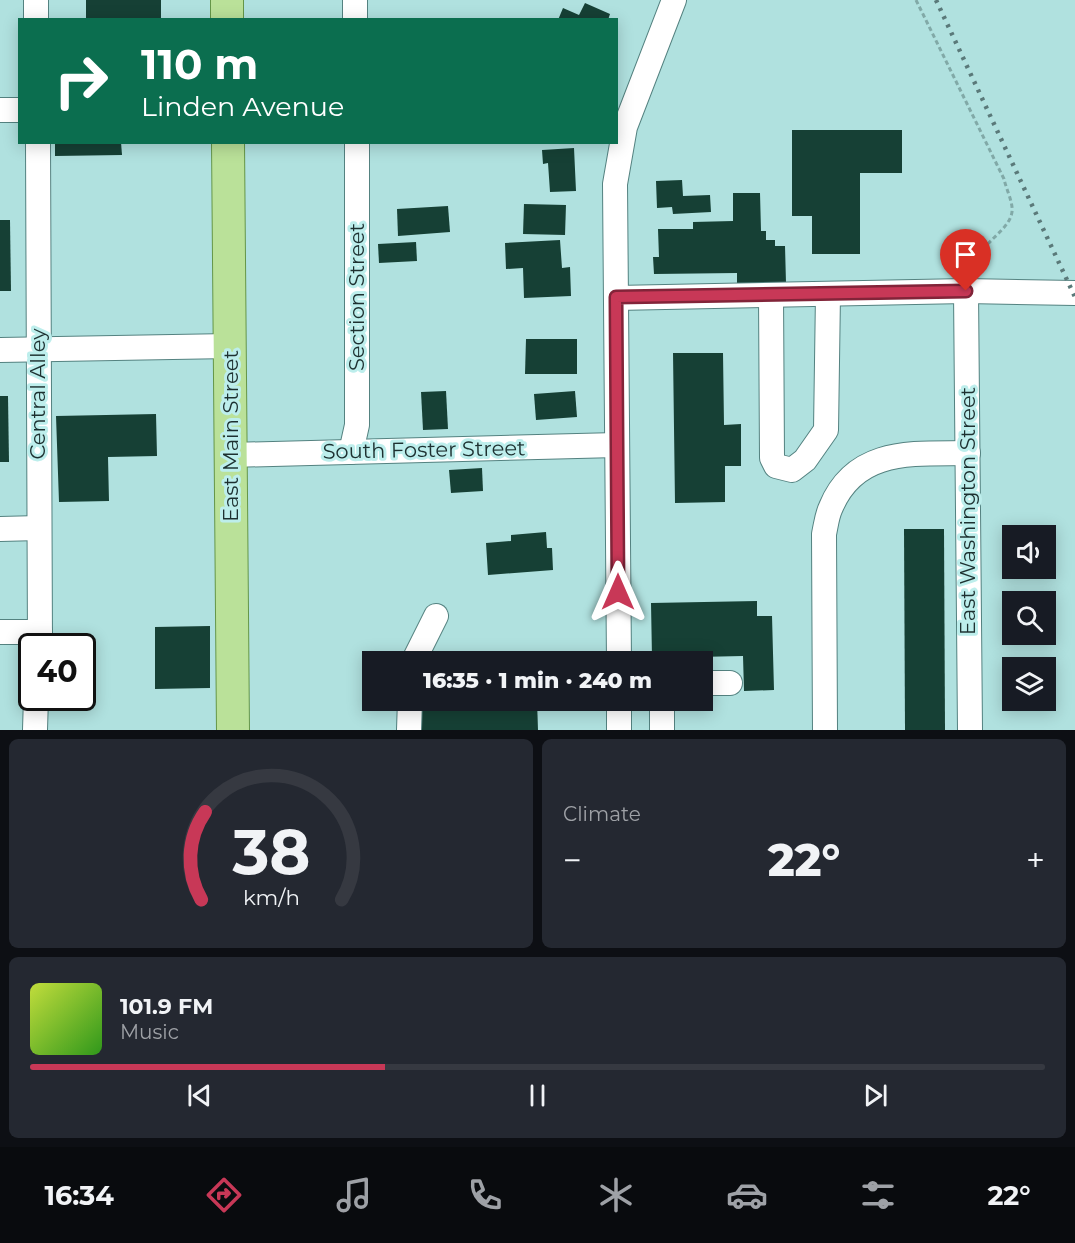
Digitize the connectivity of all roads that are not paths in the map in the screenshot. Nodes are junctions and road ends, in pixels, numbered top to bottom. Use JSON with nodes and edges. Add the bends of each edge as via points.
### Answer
{"nodes":[{"id":1,"x":36,"y":0,"type":"edge"},
{"id":2,"x":227,"y":0,"type":"edge"},
{"id":3,"x":355,"y":0,"type":"edge"},
{"id":4,"x":674,"y":0,"type":"edge"},
{"id":5,"x":36,"y":18,"type":"edge"},
{"id":6,"x":227,"y":18,"type":"edge"},
{"id":7,"x":355,"y":18,"type":"edge"},
{"id":8,"x":0,"y":110,"type":"edge"},
{"id":9,"x":18,"y":110,"type":"edge"},
{"id":10,"x":38,"y":144,"type":"edge"},
{"id":11,"x":228,"y":144,"type":"edge"},
{"id":12,"x":357,"y":144,"type":"edge"},
{"id":13,"x":969,"y":284,"type":"junction"},
{"id":14,"x":1075,"y":292,"type":"edge"},
{"id":15,"x":828,"y":294,"type":"junction"},
{"id":16,"x":771,"y":295,"type":"junction"},
{"id":17,"x":616,"y":297,"type":"junction"},
{"id":18,"x":230,"y":346,"type":"junction"},
{"id":19,"x":38,"y":349,"type":"junction"},
{"id":20,"x":0,"y":350,"type":"edge"},
{"id":21,"x":617,"y":445,"type":"junction"},
{"id":22,"x":351,"y":452,"type":"junction"},
{"id":23,"x":968,"y":453,"type":"junction"},
{"id":24,"x":231,"y":455,"type":"junction"},
{"id":25,"x":39,"y":528,"type":"junction"},
{"id":26,"x":0,"y":529,"type":"edge"},
{"id":27,"x":436,"y":616,"type":"dead end"},
{"id":28,"x":0,"y":632,"type":"edge"},
{"id":29,"x":40,"y":633,"type":"edge"},
{"id":30,"x":18,"y":636,"type":"edge"},
{"id":31,"x":418,"y":651,"type":"edge"},
{"id":32,"x":619,"y":651,"type":"edge"},
{"id":33,"x":713,"y":683,"type":"edge"},
{"id":34,"x":730,"y":683,"type":"dead end"},
{"id":35,"x":36,"y":711,"type":"edge"},
{"id":36,"x":410,"y":711,"type":"edge"},
{"id":37,"x":619,"y":711,"type":"edge"},
{"id":38,"x":662,"y":711,"type":"edge"},
{"id":39,"x":35,"y":730,"type":"edge"},
{"id":40,"x":233,"y":730,"type":"edge"},
{"id":41,"x":409,"y":730,"type":"edge"},
{"id":42,"x":620,"y":730,"type":"edge"},
{"id":43,"x":662,"y":730,"type":"edge"},
{"id":44,"x":825,"y":730,"type":"edge"},
{"id":45,"x":970,"y":730,"type":"edge"}],
"edges":[{"from":1,"to":5,"type":"street"},
{"from":2,"to":6,"type":"main road"},
{"from":3,"to":7,"type":"street"},
{"from":4,"to":17,"type":"street","via":[[625,126],[618,157]]},
{"from":8,"to":9,"type":"street"},
{"from":10,"to":19,"type":"street","name":"Central Alley"},
{"from":11,"to":18,"type":"main road","name":"East Main Street"},
{"from":12,"to":22,"type":"street","name":"Section Street","via":[[357,425]]},
{"from":13,"to":14,"type":"street"},
{"from":13,"to":15,"type":"street"},
{"from":13,"to":23,"type":"street","name":"East Washington Street"},
{"from":15,"to":16,"type":"street"},
{"from":15,"to":16,"type":"street","via":[[826,430],[805,460],[792,470],[776,466],[772,458]]},
{"from":16,"to":17,"type":"street"},
{"from":17,"to":21,"type":"street"},
{"from":18,"to":19,"type":"street"},
{"from":18,"to":24,"type":"main road","name":"East Main Street"},
{"from":19,"to":20,"type":"street"},
{"from":19,"to":25,"type":"street","name":"Central Alley"},
{"from":21,"to":22,"type":"street","name":"South Foster Street"},
{"from":21,"to":32,"type":"street"},
{"from":22,"to":24,"type":"street","name":"South Foster Street"},
{"from":23,"to":44,"type":"street","via":[[890,456],[864,465],[844,484],[831,507],[824,534]]},
{"from":23,"to":45,"type":"street","name":"East Washington Street"},
{"from":24,"to":40,"type":"main road","name":"East Main Street"},
{"from":25,"to":26,"type":"street"},
{"from":25,"to":29,"type":"street","name":"Central Alley"},
{"from":27,"to":31,"type":"street"},
{"from":28,"to":30,"type":"street"},
{"from":33,"to":34,"type":"street"},
{"from":35,"to":39,"type":"street"},
{"from":36,"to":41,"type":"street"},
{"from":37,"to":42,"type":"street"},
{"from":38,"to":43,"type":"street"}]}
